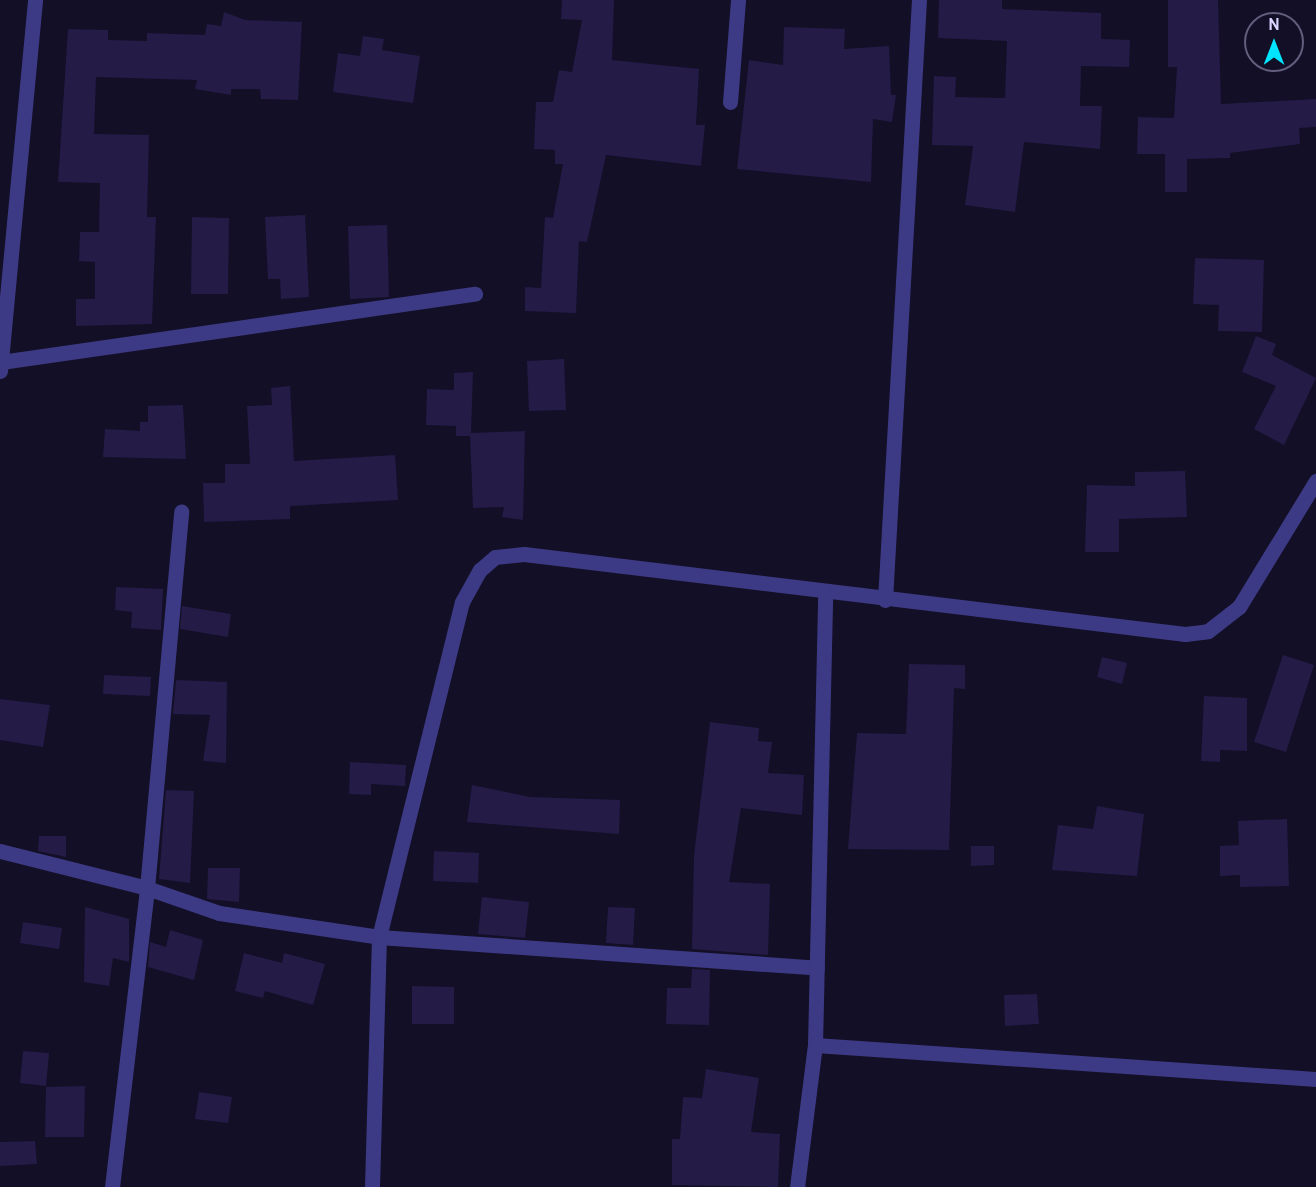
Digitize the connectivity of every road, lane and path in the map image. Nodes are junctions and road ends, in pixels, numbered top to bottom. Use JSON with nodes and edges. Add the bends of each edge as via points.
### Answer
{"nodes":[{"id":1,"x":35,"y":0,"type":"edge"},
{"id":2,"x":738,"y":0,"type":"edge"},
{"id":3,"x":920,"y":0,"type":"edge"},
{"id":4,"x":730,"y":102,"type":"dead end"},
{"id":5,"x":475,"y":294,"type":"dead end"},
{"id":6,"x":1,"y":362,"type":"edge"},
{"id":7,"x":0,"y":371,"type":"edge"},
{"id":8,"x":1316,"y":481,"type":"edge"},
{"id":9,"x":181,"y":512,"type":"dead end"},
{"id":10,"x":825,"y":593,"type":"junction"},
{"id":11,"x":885,"y":600,"type":"junction"},
{"id":12,"x":0,"y":851,"type":"edge"},
{"id":13,"x":147,"y":888,"type":"junction"},
{"id":14,"x":379,"y":937,"type":"junction"},
{"id":15,"x":817,"y":969,"type":"junction"},
{"id":16,"x":815,"y":1045,"type":"junction"},
{"id":17,"x":1316,"y":1079,"type":"edge"},
{"id":18,"x":112,"y":1187,"type":"edge"},
{"id":19,"x":372,"y":1187,"type":"edge"},
{"id":20,"x":797,"y":1187,"type":"edge"}],
"edges":[{"from":1,"to":6,"type":"street"},
{"from":2,"to":4,"type":"street"},
{"from":3,"to":11,"type":"street"},
{"from":5,"to":6,"type":"street"},
{"from":6,"to":7,"type":"street"},
{"from":8,"to":11,"type":"street","via":[[1239,607],[1208,631],[1185,634]]},
{"from":9,"to":13,"type":"street"},
{"from":10,"to":11,"type":"street"},
{"from":10,"to":14,"type":"street","via":[[524,554],[495,557],[480,570],[462,603]]},
{"from":10,"to":15,"type":"street"},
{"from":12,"to":13,"type":"street"},
{"from":13,"to":14,"type":"street","via":[[219,913]]},
{"from":13,"to":18,"type":"street"},
{"from":14,"to":15,"type":"street"},
{"from":14,"to":19,"type":"street"},
{"from":15,"to":16,"type":"street"},
{"from":16,"to":17,"type":"street"},
{"from":16,"to":20,"type":"street"}]}
